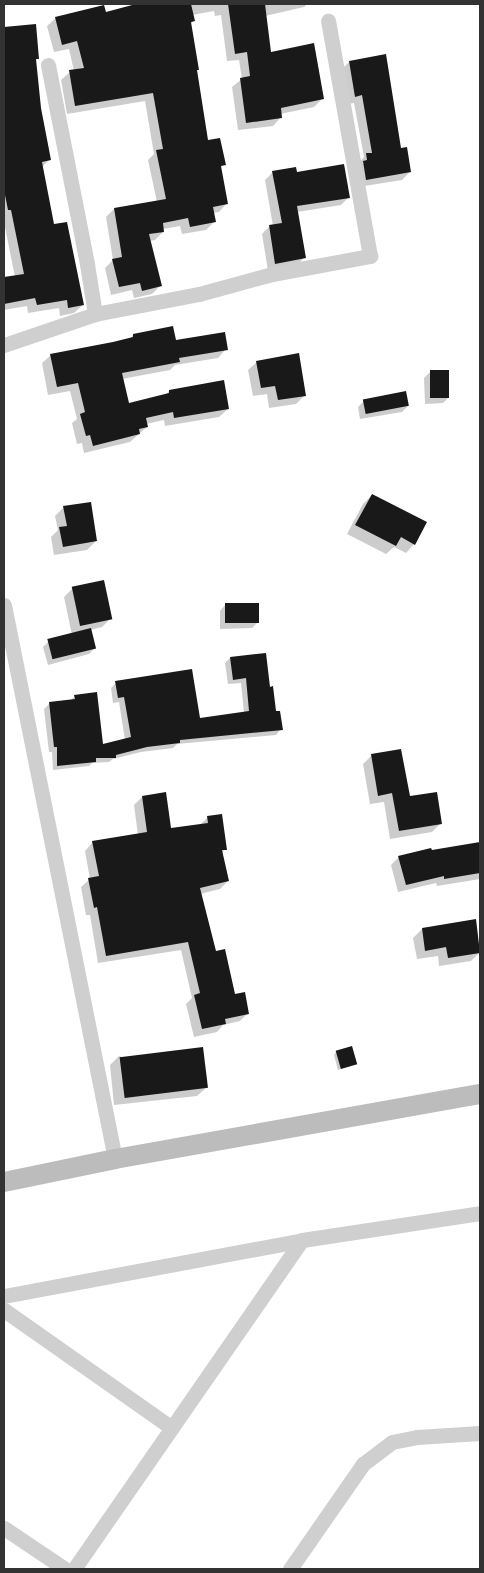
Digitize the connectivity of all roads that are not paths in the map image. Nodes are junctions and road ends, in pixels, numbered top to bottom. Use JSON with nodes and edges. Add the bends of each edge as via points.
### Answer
{"nodes":[{"id":1,"x":328,"y":22,"type":"dead end"},
{"id":2,"x":48,"y":65,"type":"dead end"},
{"id":3,"x":95,"y":314,"type":"junction"},
{"id":4,"x":4,"y":345,"type":"edge"},
{"id":5,"x":4,"y":605,"type":"edge"},
{"id":6,"x":480,"y":1094,"type":"edge"},
{"id":7,"x":115,"y":1159,"type":"junction"},
{"id":8,"x":4,"y":1182,"type":"edge"},
{"id":9,"x":480,"y":1213,"type":"edge"},
{"id":10,"x":302,"y":1240,"type":"junction"},
{"id":11,"x":4,"y":1296,"type":"edge"},
{"id":12,"x":4,"y":1310,"type":"edge"},
{"id":13,"x":172,"y":1428,"type":"junction"},
{"id":14,"x":480,"y":1433,"type":"edge"},
{"id":15,"x":4,"y":1528,"type":"edge"},
{"id":16,"x":65,"y":1569,"type":"edge"},
{"id":17,"x":74,"y":1569,"type":"edge"},
{"id":18,"x":290,"y":1569,"type":"edge"}],
"edges":[{"from":1,"to":3,"type":"street","via":[[370,256],[272,274],[199,294]]},
{"from":2,"to":3,"type":"street"},
{"from":3,"to":4,"type":"street"},
{"from":5,"to":7,"type":"street"},
{"from":6,"to":7,"type":"street"},
{"from":7,"to":8,"type":"street"},
{"from":9,"to":10,"type":"street"},
{"from":10,"to":11,"type":"street"},
{"from":10,"to":13,"type":"street"},
{"from":12,"to":13,"type":"street"},
{"from":13,"to":17,"type":"street"},
{"from":14,"to":18,"type":"street","via":[[416,1437],[392,1442],[363,1464]]},
{"from":15,"to":16,"type":"street"}]}
